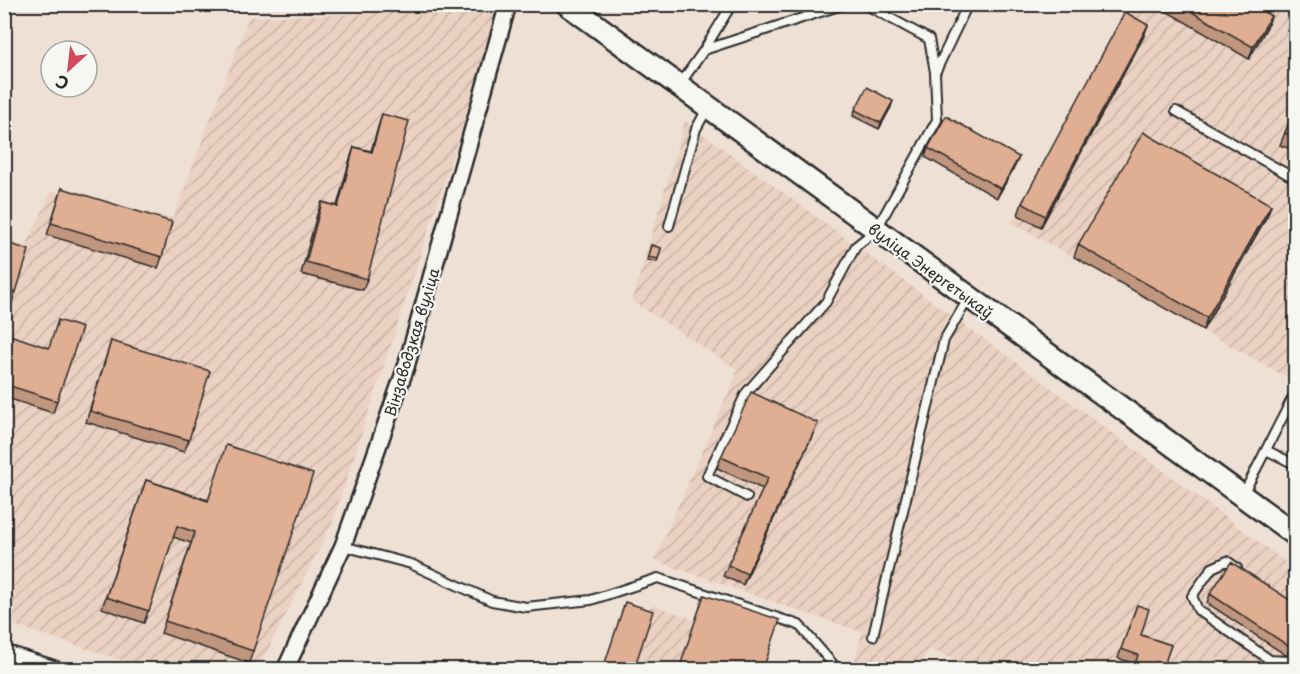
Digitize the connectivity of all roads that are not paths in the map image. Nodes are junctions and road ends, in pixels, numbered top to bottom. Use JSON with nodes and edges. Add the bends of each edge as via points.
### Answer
{"nodes":[{"id":1,"x":508,"y":4,"type":"edge"},
{"id":2,"x":567,"y":4,"type":"edge"},
{"id":3,"x":732,"y":4,"type":"edge"},
{"id":4,"x":845,"y":4,"type":"edge"},
{"id":5,"x":864,"y":4,"type":"edge"},
{"id":6,"x":968,"y":4,"type":"edge"},
{"id":7,"x":704,"y":50,"type":"junction"},
{"id":8,"x":935,"y":73,"type":"junction"},
{"id":9,"x":679,"y":86,"type":"junction"},
{"id":10,"x":708,"y":107,"type":"junction"},
{"id":11,"x":1176,"y":111,"type":"dead end"},
{"id":12,"x":1296,"y":179,"type":"edge"},
{"id":13,"x":669,"y":226,"type":"dead end"},
{"id":14,"x":876,"y":230,"type":"junction"},
{"id":15,"x":969,"y":298,"type":"junction"},
{"id":16,"x":1296,"y":391,"type":"edge"},
{"id":17,"x":1293,"y":400,"type":"edge"},
{"id":18,"x":1266,"y":450,"type":"junction"},
{"id":19,"x":1296,"y":465,"type":"edge"},
{"id":20,"x":1240,"y":495,"type":"junction"},
{"id":21,"x":747,"y":497,"type":"dead end"},
{"id":22,"x":1296,"y":535,"type":"edge"},
{"id":23,"x":343,"y":546,"type":"junction"},
{"id":24,"x":1247,"y":574,"type":"edge"},
{"id":25,"x":873,"y":636,"type":"dead end"},
{"id":26,"x":4,"y":653,"type":"edge"},
{"id":27,"x":1296,"y":657,"type":"edge"},
{"id":28,"x":57,"y":669,"type":"edge"},
{"id":29,"x":285,"y":669,"type":"edge"},
{"id":30,"x":838,"y":669,"type":"edge"}],
"edges":[{"from":1,"to":23,"type":"street","name":"Вінзаводзкая вуліца","via":[[406,367]]},
{"from":2,"to":9,"type":"main road","name":"вуліца Энергетыкаў"},
{"from":3,"to":7,"type":"lane"},
{"from":4,"to":7,"type":"lane"},
{"from":5,"to":8,"type":"lane","via":[[929,39]]},
{"from":6,"to":8,"type":"lane"},
{"from":7,"to":9,"type":"lane"},
{"from":8,"to":14,"type":"lane","via":[[937,120]]},
{"from":9,"to":10,"type":"main road","name":"вуліца Энергетыкаў"},
{"from":10,"to":13,"type":"lane","via":[[696,129]]},
{"from":10,"to":14,"type":"main road","name":"вуліца Энергетыкаў"},
{"from":11,"to":12,"type":"lane"},
{"from":14,"to":15,"type":"main road","name":"вуліца Энергетыкаў"},
{"from":14,"to":21,"type":"lane","via":[[856,246],[826,302],[746,393],[707,476]]},
{"from":15,"to":20,"type":"main road","name":"вуліца Энергетыкаў"},
{"from":15,"to":25,"type":"lane","via":[[944,340]]},
{"from":16,"to":17,"type":"lane"},
{"from":17,"to":18,"type":"lane"},
{"from":18,"to":19,"type":"lane"},
{"from":18,"to":20,"type":"lane"},
{"from":20,"to":22,"type":"main road","name":"вуліца Энергетыкаў"},
{"from":23,"to":29,"type":"street","name":"Вінзаводзкая вуліца"},
{"from":23,"to":30,"type":"lane","via":[[411,564],[492,601],[526,607],[591,600],[658,578],[800,625]]},
{"from":24,"to":27,"type":"lane","via":[[1227,561],[1212,568],[1192,596],[1198,610],[1270,660],[1288,661]]},
{"from":26,"to":28,"type":"street"}]}
